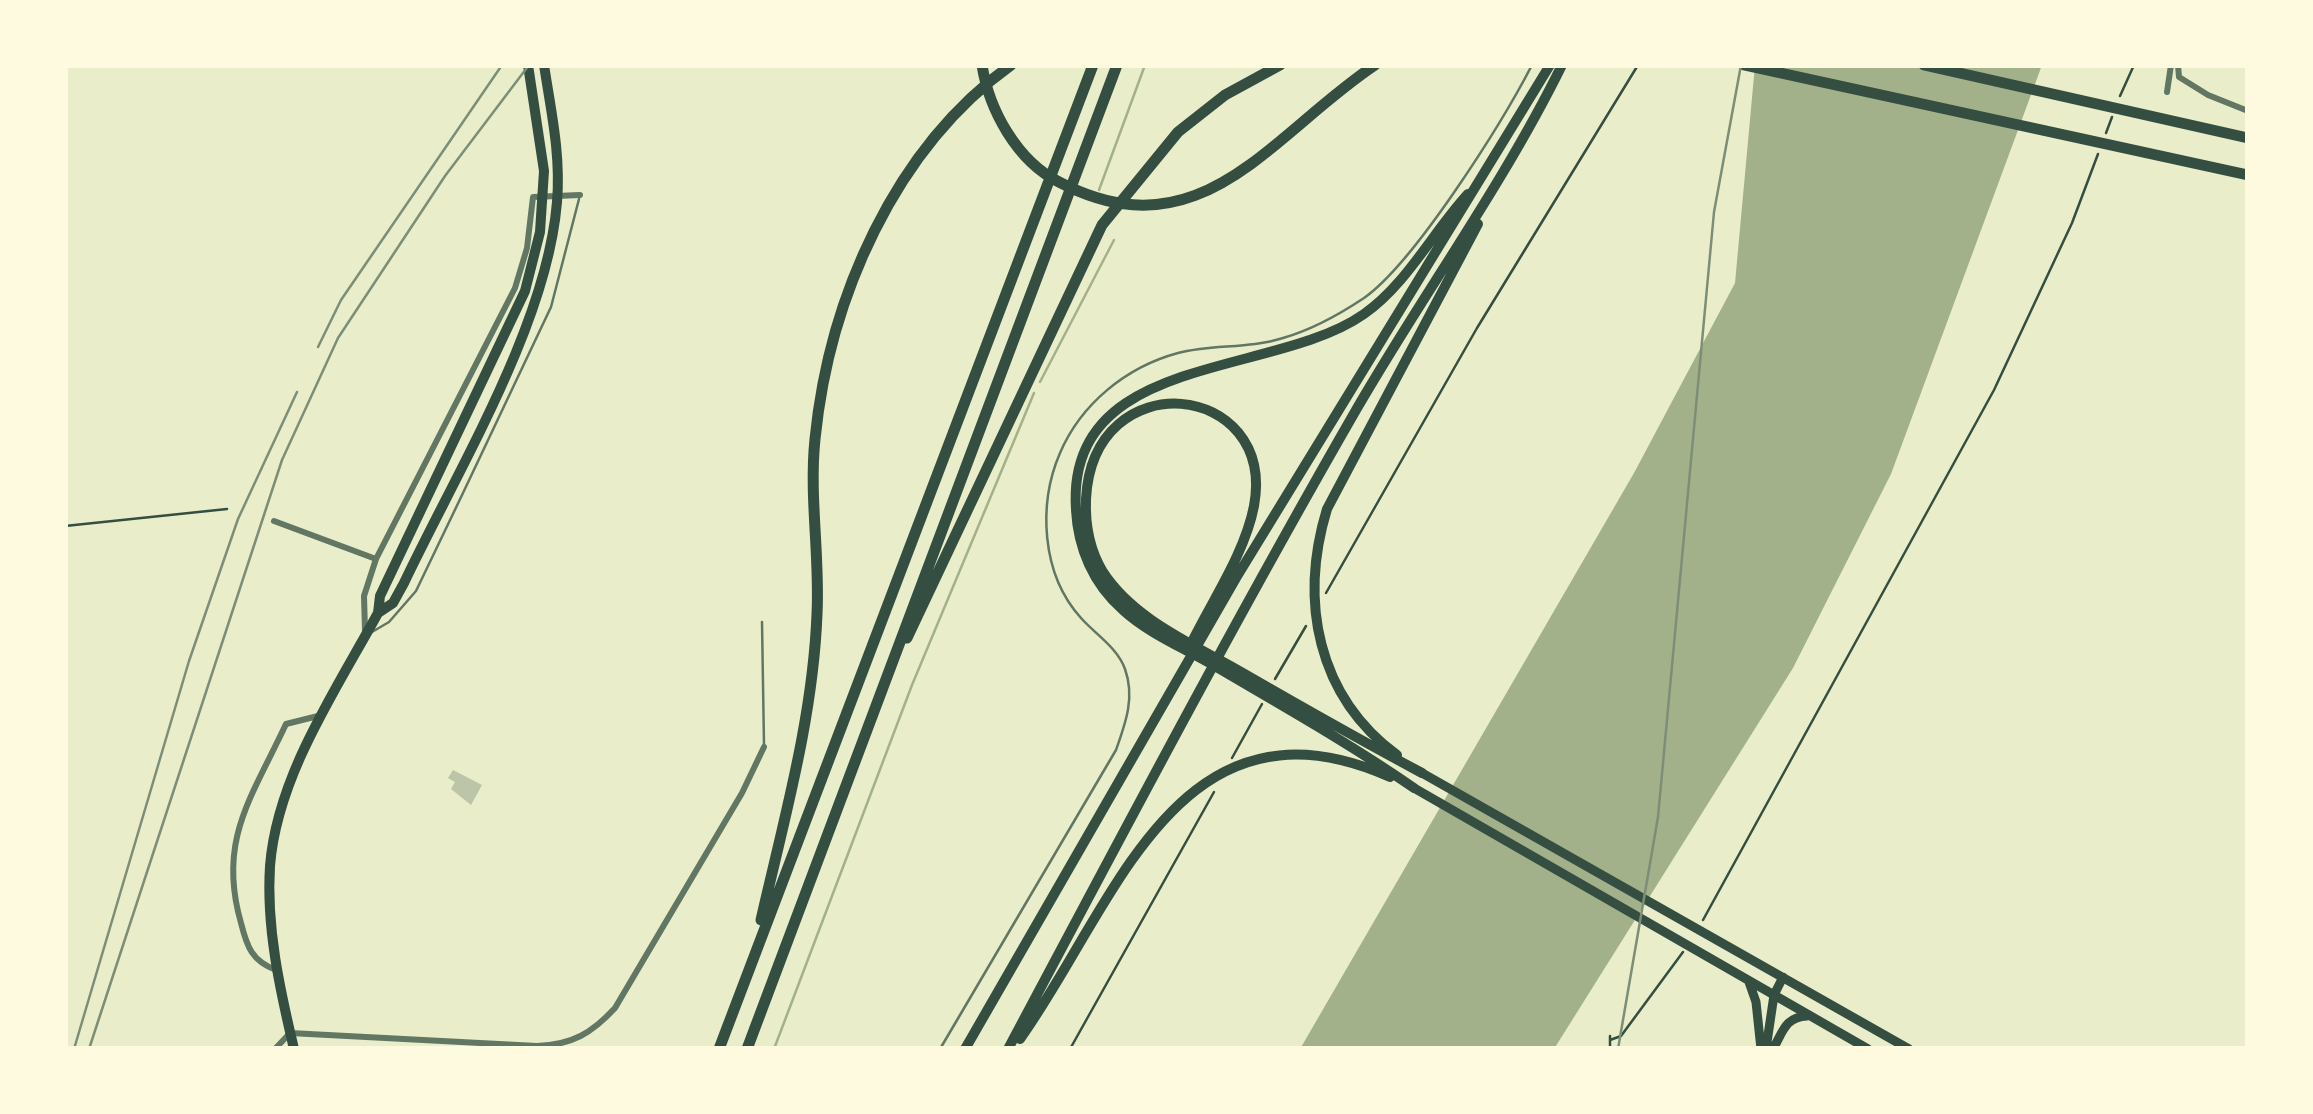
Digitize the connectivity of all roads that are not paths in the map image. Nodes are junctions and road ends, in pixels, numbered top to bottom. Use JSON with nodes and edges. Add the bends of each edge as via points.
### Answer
{"nodes":[{"id":1,"x":528,"y":65,"type":"edge"},
{"id":2,"x":544,"y":65,"type":"edge"},
{"id":3,"x":982,"y":65,"type":"edge"},
{"id":4,"x":1011,"y":65,"type":"edge"},
{"id":5,"x":1093,"y":65,"type":"edge"},
{"id":6,"x":1117,"y":65,"type":"edge"},
{"id":7,"x":1280,"y":65,"type":"edge"},
{"id":8,"x":1375,"y":65,"type":"edge"},
{"id":9,"x":1532,"y":65,"type":"edge"},
{"id":10,"x":1550,"y":65,"type":"edge"},
{"id":11,"x":1562,"y":65,"type":"edge"},
{"id":12,"x":1744,"y":65,"type":"edge"},
{"id":13,"x":1924,"y":65,"type":"edge"},
{"id":14,"x":2175,"y":65,"type":"edge"},
{"id":15,"x":2167,"y":92,"type":"dead end"},
{"id":16,"x":2248,"y":111,"type":"edge"},
{"id":17,"x":2248,"y":138,"type":"edge"},
{"id":18,"x":1515,"y":151,"type":"junction"},
{"id":19,"x":1485,"y":175,"type":"junction"},
{"id":20,"x":2248,"y":175,"type":"edge"},
{"id":21,"x":580,"y":196,"type":"joint"},
{"id":22,"x":274,"y":521,"type":"dead end"},
{"id":23,"x":376,"y":559,"type":"junction"},
{"id":24,"x":378,"y":612,"type":"junction"},
{"id":25,"x":762,"y":622,"type":"dead end"},
{"id":26,"x":366,"y":635,"type":"junction"},
{"id":27,"x":1169,"y":635,"type":"junction"},
{"id":28,"x":870,"y":714,"type":"junction"},
{"id":29,"x":323,"y":715,"type":"junction"},
{"id":30,"x":1141,"y":746,"type":"junction"},
{"id":31,"x":764,"y":747,"type":"joint"},
{"id":32,"x":1422,"y":773,"type":"junction"},
{"id":33,"x":1414,"y":788,"type":"junction"},
{"id":34,"x":751,"y":964,"type":"junction"},
{"id":35,"x":278,"y":971,"type":"junction"},
{"id":36,"x":1783,"y":977,"type":"junction"},
{"id":37,"x":1747,"y":980,"type":"junction"},
{"id":38,"x":1774,"y":995,"type":"junction"},
{"id":39,"x":1810,"y":1016,"type":"junction"},
{"id":40,"x":290,"y":1032,"type":"junction"},
{"id":41,"x":275,"y":1049,"type":"edge"},
{"id":42,"x":294,"y":1049,"type":"edge"},
{"id":43,"x":719,"y":1049,"type":"edge"},
{"id":44,"x":746,"y":1049,"type":"edge"},
{"id":45,"x":940,"y":1049,"type":"edge"},
{"id":46,"x":965,"y":1049,"type":"edge"},
{"id":47,"x":1010,"y":1049,"type":"edge"},
{"id":48,"x":1766,"y":1049,"type":"edge"},
{"id":49,"x":1868,"y":1049,"type":"edge"},
{"id":50,"x":1909,"y":1049,"type":"edge"}],
"edges":[{"from":1,"to":24,"type":"main road","via":[[544,170],[540,232],[526,291]]},
{"from":2,"to":24,"type":"main road","via":[[558,167],[544,272],[512,357],[404,583],[394,603]]},
{"from":3,"to":8,"type":"highway","via":[[1005,128],[1046,176],[1122,206],[1209,193],[1245,172]]},
{"from":4,"to":34,"type":"highway","via":[[916,161],[881,216],[832,346],[815,440],[818,613],[806,726]]},
{"from":5,"to":34,"type":"highway"},
{"from":6,"to":28,"type":"highway"},
{"from":7,"to":28,"type":"highway","via":[[1225,95],[1178,132],[1102,224]]},
{"from":9,"to":45,"type":"lane","via":[[1441,208],[1367,296],[1281,339],[1179,353],[1144,366],[1110,386],[1080,417],[1052,474],[1046,536],[1078,615],[1124,665],[1128,713],[1116,750]]},
{"from":10,"to":19,"type":"main road"},
{"from":11,"to":18,"type":"main road"},
{"from":12,"to":20,"type":"highway"},
{"from":13,"to":17,"type":"highway"},
{"from":14,"to":15,"type":"street"},
{"from":14,"to":16,"type":"street","via":[[2190,86]]},
{"from":18,"to":32,"type":"main road","via":[[1316,543],[1312,596],[1329,674],[1355,714]]},
{"from":18,"to":47,"type":"main road","via":[[1255,585]]},
{"from":19,"to":27,"type":"main road","via":[[1364,314],[1302,346],[1159,382],[1107,418],[1077,486],[1080,544],[1097,580],[1122,609]]},
{"from":19,"to":30,"type":"main road","via":[[1236,578]]},
{"from":21,"to":23,"type":"street","via":[[533,197],[515,288]]},
{"from":21,"to":26,"type":"lane","via":[[551,307],[432,557],[406,606]]},
{"from":22,"to":23,"type":"street"},
{"from":23,"to":26,"type":"street","via":[[362,614]]},
{"from":24,"to":26,"type":"main road"},
{"from":25,"to":31,"type":"lane"},
{"from":26,"to":29,"type":"main road"},
{"from":27,"to":30,"type":"main road","via":[[1113,585],[1094,555],[1086,521],[1090,470],[1103,441],[1128,415],[1164,402],[1203,407],[1225,420],[1243,439],[1256,481],[1240,545]]},
{"from":27,"to":32,"type":"main road"},
{"from":27,"to":33,"type":"main road"},
{"from":28,"to":44,"type":"highway"},
{"from":29,"to":35,"type":"main road","via":[[293,778],[270,864]]},
{"from":29,"to":35,"type":"street","via":[[286,724],[230,856],[248,949],[261,965]]},
{"from":30,"to":46,"type":"main road"},
{"from":31,"to":40,"type":"street","via":[[615,1008],[593,1031],[562,1045],[538,1046]]},
{"from":32,"to":36,"type":"main road"},
{"from":33,"to":37,"type":"main road"},
{"from":33,"to":47,"type":"main road","via":[[1347,762],[1286,756],[1229,770],[1173,806],[1136,850]]},
{"from":34,"to":43,"type":"highway"},
{"from":35,"to":40,"type":"main road"},
{"from":36,"to":38,"type":"main road"},
{"from":36,"to":50,"type":"main road"},
{"from":37,"to":38,"type":"main road"},
{"from":37,"to":48,"type":"main road"},
{"from":38,"to":39,"type":"main road"},
{"from":38,"to":48,"type":"main road"},
{"from":39,"to":48,"type":"main road","via":[[1784,1024]]},
{"from":39,"to":49,"type":"main road"},
{"from":40,"to":41,"type":"street"},
{"from":40,"to":42,"type":"main road"}]}
